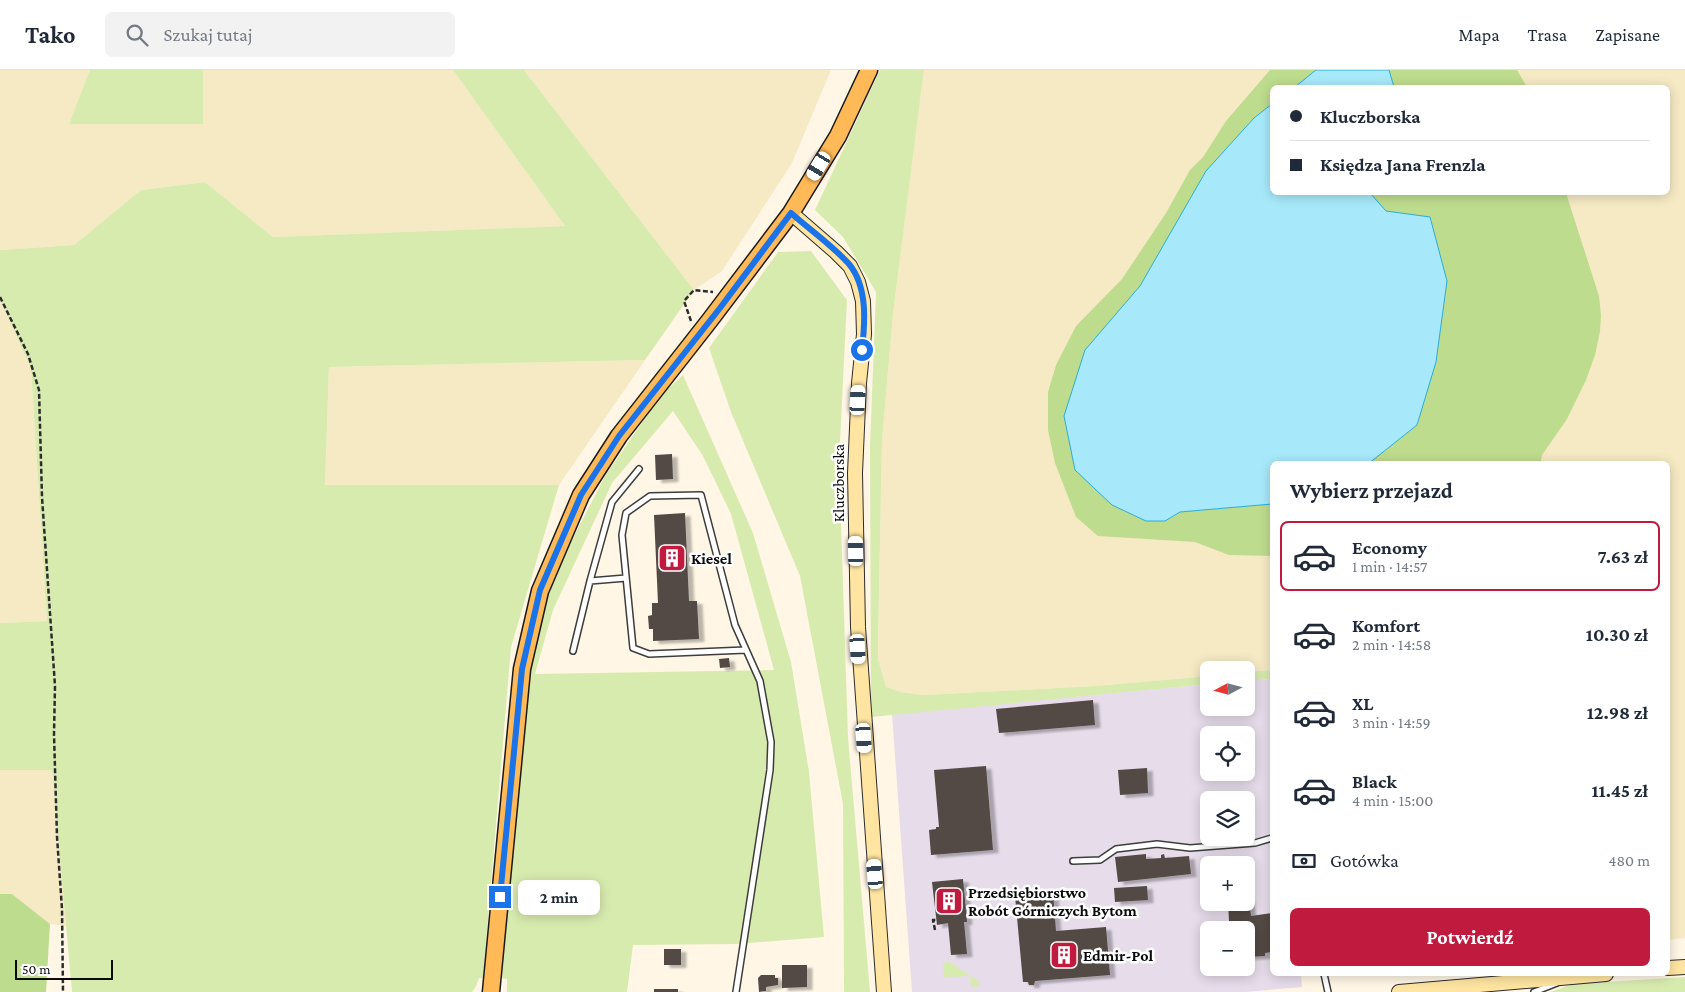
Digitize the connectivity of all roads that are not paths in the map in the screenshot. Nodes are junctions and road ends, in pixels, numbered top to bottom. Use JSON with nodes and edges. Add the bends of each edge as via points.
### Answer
{"nodes":[{"id":1,"x":869,"y":70,"type":"edge"},
{"id":2,"x":791,"y":213,"type":"junction"},
{"id":3,"x":639,"y":469,"type":"dead end"},
{"id":4,"x":626,"y":578,"type":"junction"},
{"id":5,"x":590,"y":581,"type":"junction"},
{"id":6,"x":746,"y":650,"type":"junction"},
{"id":7,"x":573,"y":651,"type":"dead end"},
{"id":8,"x":1270,"y":839,"type":"edge"},
{"id":9,"x":1073,"y":861,"type":"dead end"},
{"id":10,"x":1685,"y":967,"type":"edge"},
{"id":11,"x":1670,"y":968,"type":"edge"},
{"id":12,"x":1324,"y":976,"type":"edge"},
{"id":13,"x":1575,"y":976,"type":"joint"},
{"id":14,"x":491,"y":992,"type":"edge"},
{"id":15,"x":736,"y":992,"type":"edge"},
{"id":16,"x":884,"y":992,"type":"edge"},
{"id":17,"x":1328,"y":992,"type":"edge"},
{"id":18,"x":1399,"y":992,"type":"edge"},
{"id":19,"x":1534,"y":992,"type":"edge"}],
"edges":[{"from":1,"to":2,"type":"main road","via":[[838,136]]},
{"from":2,"to":14,"type":"main road","via":[[619,436],[581,495],[540,590],[522,669]]},
{"from":2,"to":16,"type":"street","name":"Kluczborska","via":[[850,266],[863,301],[864,334],[855,473],[858,627]]},
{"from":3,"to":5,"type":"lane","via":[[612,502]]},
{"from":4,"to":5,"type":"lane"},
{"from":4,"to":6,"type":"lane","via":[[632,648],[649,654]]},
{"from":4,"to":6,"type":"lane","via":[[622,535],[626,513],[650,496],[701,495],[735,625]]},
{"from":5,"to":7,"type":"lane"},
{"from":6,"to":15,"type":"lane","via":[[760,681],[771,742],[770,770]]},
{"from":8,"to":9,"type":"lane","via":[[1255,843],[1190,848],[1156,844],[1116,849],[1100,860]]},
{"from":10,"to":11,"type":"street"},
{"from":12,"to":17,"type":"lane"},
{"from":13,"to":18,"type":"street"},
{"from":13,"to":19,"type":"lane"}]}
